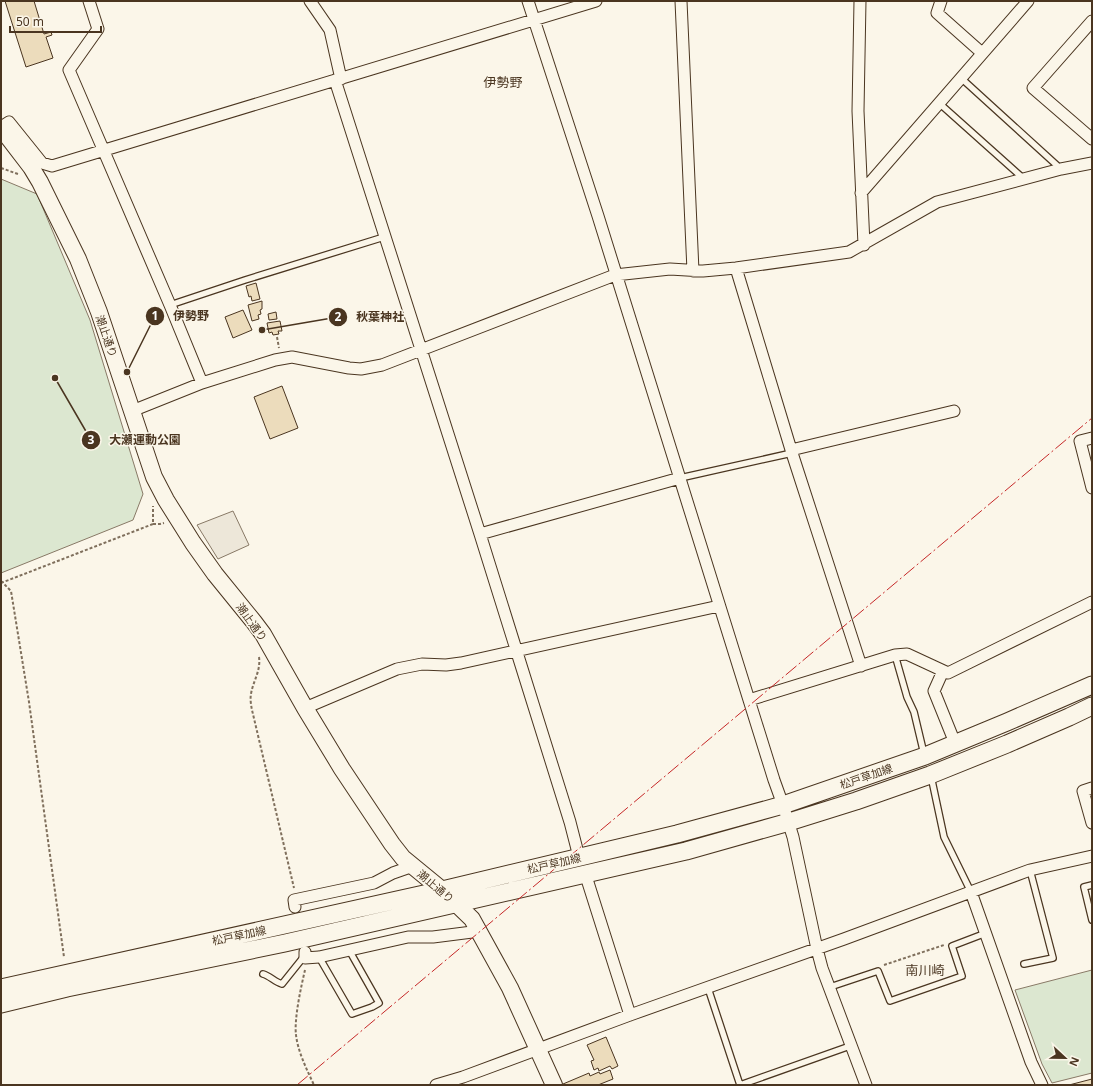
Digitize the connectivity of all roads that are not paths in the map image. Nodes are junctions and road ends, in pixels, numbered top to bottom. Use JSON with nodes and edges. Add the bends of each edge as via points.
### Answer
{"nodes":[{"id":1,"x":89,"y":1,"type":"edge"},
{"id":2,"x":310,"y":1,"type":"edge"},
{"id":3,"x":528,"y":1,"type":"edge"},
{"id":4,"x":596,"y":1,"type":"edge"},
{"id":5,"x":681,"y":1,"type":"edge"},
{"id":6,"x":860,"y":1,"type":"edge"},
{"id":7,"x":941,"y":1,"type":"edge"},
{"id":8,"x":1028,"y":1,"type":"edge"},
{"id":9,"x":534,"y":20,"type":"junction"},
{"id":10,"x":1092,"y":21,"type":"edge"},
{"id":11,"x":982,"y":53,"type":"junction"},
{"id":12,"x":961,"y":78,"type":"junction"},
{"id":13,"x":338,"y":80,"type":"junction"},
{"id":14,"x":939,"y":103,"type":"junction"},
{"id":15,"x":1,"y":128,"type":"edge"},
{"id":16,"x":1092,"y":139,"type":"edge"},
{"id":17,"x":104,"y":150,"type":"junction"},
{"id":18,"x":1092,"y":163,"type":"edge"},
{"id":19,"x":1061,"y":169,"type":"junction"},
{"id":20,"x":1024,"y":179,"type":"junction"},
{"id":21,"x":861,"y":193,"type":"junction"},
{"id":22,"x":384,"y":237,"type":"junction"},
{"id":23,"x":864,"y":245,"type":"junction"},
{"id":24,"x":736,"y":268,"type":"junction"},
{"id":25,"x":693,"y":271,"type":"junction"},
{"id":26,"x":615,"y":275,"type":"junction"},
{"id":27,"x":170,"y":305,"type":"junction"},
{"id":28,"x":421,"y":350,"type":"junction"},
{"id":29,"x":202,"y":383,"type":"junction"},
{"id":30,"x":132,"y":411,"type":"junction"},
{"id":31,"x":954,"y":411,"type":"dead end"},
{"id":32,"x":1092,"y":438,"type":"edge"},
{"id":33,"x":792,"y":452,"type":"junction"},
{"id":34,"x":680,"y":478,"type":"junction"},
{"id":35,"x":1092,"y":486,"type":"edge"},
{"id":36,"x":480,"y":534,"type":"junction"},
{"id":37,"x":1092,"y":602,"type":"edge"},
{"id":38,"x":719,"y":606,"type":"junction"},
{"id":39,"x":516,"y":651,"type":"junction"},
{"id":40,"x":895,"y":655,"type":"junction"},
{"id":41,"x":861,"y":666,"type":"junction"},
{"id":42,"x":943,"y":671,"type":"junction"},
{"id":43,"x":1092,"y":685,"type":"edge"},
{"id":44,"x":749,"y":700,"type":"junction"},
{"id":45,"x":1092,"y":706,"type":"edge"},
{"id":46,"x":305,"y":708,"type":"junction"},
{"id":47,"x":955,"y":743,"type":"junction"},
{"id":48,"x":925,"y":756,"type":"junction"},
{"id":49,"x":930,"y":775,"type":"junction"},
{"id":50,"x":1092,"y":788,"type":"edge"},
{"id":51,"x":783,"y":805,"type":"junction"},
{"id":52,"x":789,"y":822,"type":"junction"},
{"id":53,"x":1092,"y":823,"type":"edge"},
{"id":54,"x":1092,"y":856,"type":"edge"},
{"id":55,"x":579,"y":857,"type":"junction"},
{"id":56,"x":413,"y":866,"type":"junction"},
{"id":57,"x":1030,"y":870,"type":"junction"},
{"id":58,"x":585,"y":873,"type":"junction"},
{"id":59,"x":1092,"y":885,"type":"edge"},
{"id":60,"x":442,"y":890,"type":"junction"},
{"id":61,"x":971,"y":892,"type":"junction"},
{"id":62,"x":294,"y":904,"type":"road end"},
{"id":63,"x":458,"y":904,"type":"junction"},
{"id":64,"x":1092,"y":920,"type":"edge"},
{"id":65,"x":480,"y":931,"type":"junction"},
{"id":66,"x":986,"y":933,"type":"junction"},
{"id":67,"x":283,"y":934,"type":"junction"},
{"id":68,"x":817,"y":949,"type":"junction"},
{"id":69,"x":350,"y":950,"type":"junction"},
{"id":70,"x":305,"y":955,"type":"joint"},
{"id":71,"x":319,"y":957,"type":"junction"},
{"id":72,"x":1024,"y":964,"type":"dead end"},
{"id":73,"x":263,"y":974,"type":"dead end"},
{"id":74,"x":830,"y":987,"type":"junction"},
{"id":75,"x":1,"y":988,"type":"edge"},
{"id":76,"x":708,"y":988,"type":"junction"},
{"id":77,"x":1,"y":1004,"type":"edge"},
{"id":78,"x":630,"y":1015,"type":"junction"},
{"id":79,"x":850,"y":1046,"type":"junction"},
{"id":80,"x":537,"y":1049,"type":"junction"},
{"id":81,"x":436,"y":1085,"type":"edge"},
{"id":82,"x":554,"y":1085,"type":"edge"},
{"id":83,"x":866,"y":1085,"type":"edge"},
{"id":84,"x":1042,"y":1085,"type":"edge"}],
"edges":[{"from":1,"to":17,"type":"street","via":[[98,29],[69,70]]},
{"from":2,"to":13,"type":"street","via":[[330,30]]},
{"from":3,"to":9,"type":"street"},
{"from":4,"to":9,"type":"street"},
{"from":5,"to":25,"type":"street"},
{"from":6,"to":21,"type":"street","via":[[858,111]]},
{"from":7,"to":11,"type":"street","via":[[937,13]]},
{"from":8,"to":11,"type":"street"},
{"from":9,"to":13,"type":"street"},
{"from":9,"to":26,"type":"street"},
{"from":10,"to":16,"type":"street","via":[[1033,88]]},
{"from":11,"to":12,"type":"street"},
{"from":12,"to":14,"type":"street"},
{"from":12,"to":19,"type":"lane"},
{"from":13,"to":17,"type":"street"},
{"from":13,"to":22,"type":"street"},
{"from":14,"to":20,"type":"lane"},
{"from":14,"to":21,"type":"street"},
{"from":15,"to":17,"type":"street","via":[[9,122],[42,163],[52,166]]},
{"from":15,"to":30,"type":"street","name":"潮止通り","via":[[40,182],[78,259],[99,312]]},
{"from":17,"to":27,"type":"street"},
{"from":18,"to":19,"type":"street"},
{"from":19,"to":20,"type":"street"},
{"from":20,"to":23,"type":"street","via":[[937,202]]},
{"from":21,"to":23,"type":"street"},
{"from":22,"to":27,"type":"lane"},
{"from":22,"to":28,"type":"street"},
{"from":23,"to":24,"type":"street","via":[[849,252]]},
{"from":24,"to":25,"type":"street"},
{"from":24,"to":33,"type":"street"},
{"from":25,"to":26,"type":"street","via":[[670,269]]},
{"from":26,"to":28,"type":"street"},
{"from":26,"to":34,"type":"street"},
{"from":27,"to":29,"type":"street"},
{"from":28,"to":29,"type":"street","via":[[382,365],[361,369],[292,357]]},
{"from":28,"to":36,"type":"street"},
{"from":29,"to":30,"type":"street"},
{"from":30,"to":46,"type":"street","name":"潮止通り","via":[[154,477],[166,500],[197,550],[263,634]]},
{"from":31,"to":33,"type":"street"},
{"from":32,"to":35,"type":"street","via":[[1080,440]]},
{"from":33,"to":34,"type":"lane"},
{"from":33,"to":41,"type":"street"},
{"from":34,"to":36,"type":"street"},
{"from":34,"to":38,"type":"street"},
{"from":36,"to":39,"type":"street"},
{"from":37,"to":42,"type":"street","via":[[948,673]]},
{"from":38,"to":39,"type":"street"},
{"from":38,"to":44,"type":"street"},
{"from":39,"to":46,"type":"street","via":[[461,663],[417,665],[397,669]]},
{"from":39,"to":55,"type":"street"},
{"from":40,"to":41,"type":"street"},
{"from":40,"to":42,"type":"street","via":[[907,654]]},
{"from":40,"to":48,"type":"lane"},
{"from":41,"to":44,"type":"street"},
{"from":42,"to":47,"type":"street","via":[[934,691]]},
{"from":43,"to":47,"type":"main road","name":"松戸草加線"},
{"from":44,"to":51,"type":"street"},
{"from":45,"to":49,"type":"main road","name":"松戸草加線"},
{"from":46,"to":56,"type":"street","name":"潮止通り","via":[[387,838]]},
{"from":47,"to":48,"type":"main road","name":"松戸草加線"},
{"from":48,"to":51,"type":"main road","name":"松戸草加線"},
{"from":49,"to":52,"type":"main road","name":"松戸草加線","via":[[856,802]]},
{"from":49,"to":61,"type":"lane","via":[[944,837]]},
{"from":50,"to":53,"type":"street","via":[[1084,791]]},
{"from":51,"to":52,"type":"street"},
{"from":51,"to":55,"type":"main road","name":"松戸草加線"},
{"from":52,"to":58,"type":"main road","name":"松戸草加線","via":[[686,851]]},
{"from":52,"to":68,"type":"street"},
{"from":54,"to":57,"type":"street"},
{"from":55,"to":60,"type":"main road","name":"松戸草加線"},
{"from":56,"to":60,"type":"street","name":"潮止通り"},
{"from":56,"to":62,"type":"street","via":[[374,883]]},
{"from":57,"to":61,"type":"street"},
{"from":57,"to":72,"type":"lane","via":[[1053,958]]},
{"from":58,"to":63,"type":"main road","name":"松戸草加線"},
{"from":58,"to":78,"type":"street"},
{"from":59,"to":64,"type":"lane","via":[[1084,887]]},
{"from":60,"to":63,"type":"street","name":"潮止通り"},
{"from":60,"to":67,"type":"main road","name":"松戸草加線"},
{"from":61,"to":66,"type":"street"},
{"from":61,"to":68,"type":"street"},
{"from":63,"to":65,"type":"street","name":"潮止通り","via":[[472,918]]},
{"from":63,"to":67,"type":"main road","name":"松戸草加線"},
{"from":65,"to":69,"type":"street","via":[[433,937],[408,937]]},
{"from":65,"to":80,"type":"street","name":"潮止通り","via":[[510,988]]},
{"from":66,"to":74,"type":"lane","via":[[952,946],[962,976],[890,1001],[878,971]]},
{"from":66,"to":84,"type":"street","via":[[1031,1062]]},
{"from":67,"to":75,"type":"main road","name":"松戸草加線","via":[[64,973]]},
{"from":67,"to":77,"type":"main road","name":"松戸草加線"},
{"from":68,"to":74,"type":"street"},
{"from":68,"to":76,"type":"street"},
{"from":69,"to":71,"type":"street"},
{"from":69,"to":71,"type":"lane","via":[[379,1003],[352,1014]]},
{"from":70,"to":71,"type":"street"},
{"from":70,"to":73,"type":"lane","via":[[282,984]]},
{"from":74,"to":79,"type":"street"},
{"from":76,"to":78,"type":"street"},
{"from":76,"to":79,"type":"lane","via":[[740,1085]]},
{"from":78,"to":80,"type":"street"},
{"from":79,"to":83,"type":"street"},
{"from":80,"to":81,"type":"street","via":[[463,1078]]},
{"from":80,"to":82,"type":"street","name":"潮止通り"}]}
